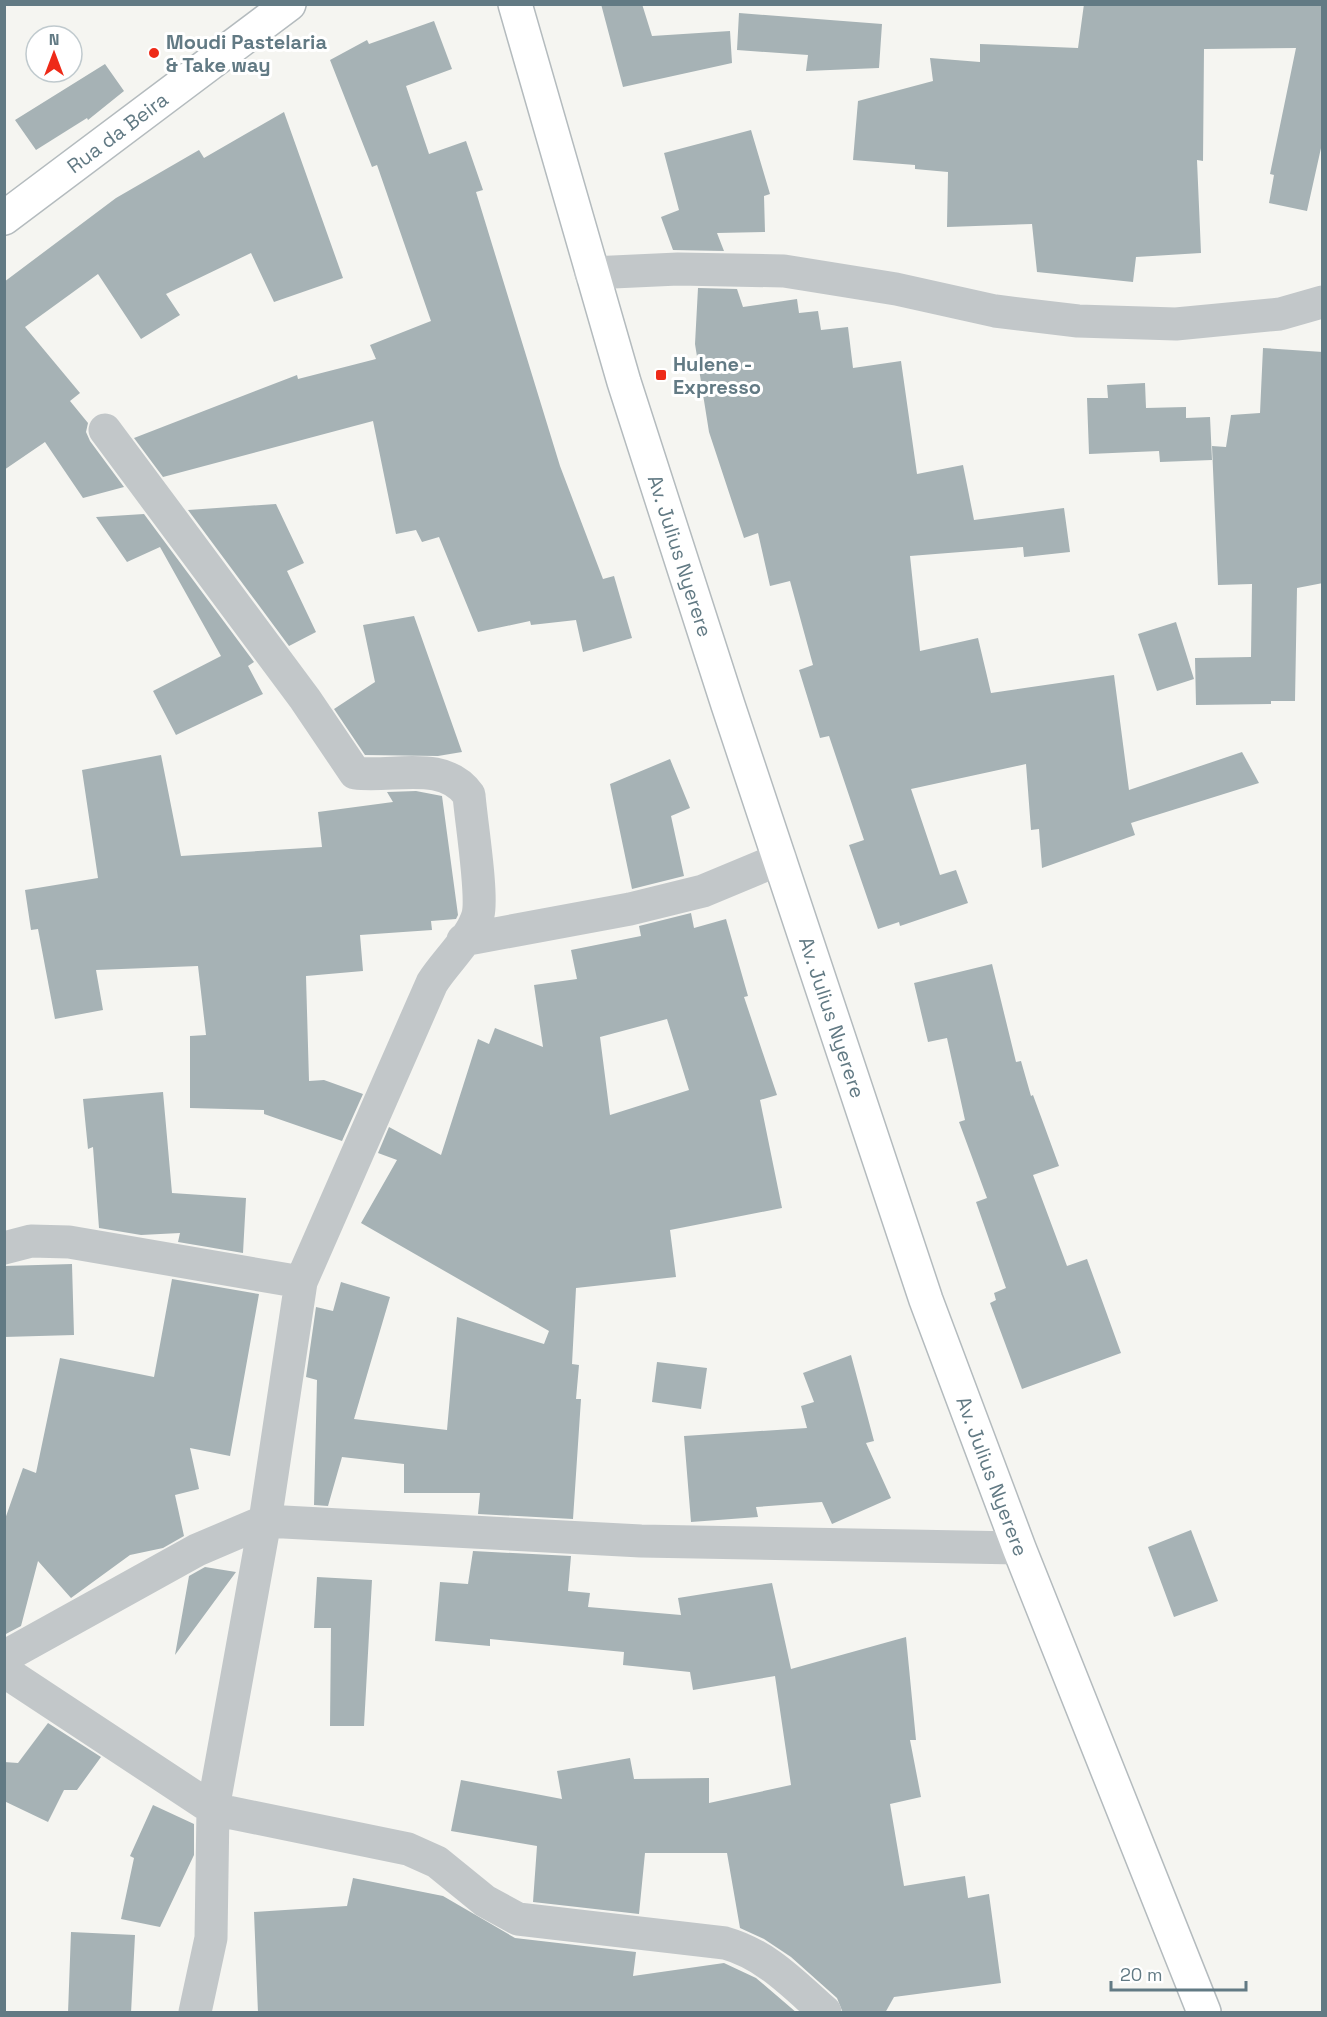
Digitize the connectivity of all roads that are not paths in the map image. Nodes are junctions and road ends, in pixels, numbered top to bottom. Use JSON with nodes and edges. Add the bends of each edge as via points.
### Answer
{"nodes":[{"id":1,"x":289,"y":4,"type":"edge"},
{"id":2,"x":515,"y":4,"type":"edge"},
{"id":3,"x":530,"y":4,"type":"edge"},
{"id":4,"x":535,"y":75,"type":"junction"},
{"id":5,"x":4,"y":218,"type":"edge"},
{"id":6,"x":591,"y":273,"type":"junction"},
{"id":7,"x":1323,"y":302,"type":"edge"},
{"id":8,"x":105,"y":430,"type":"dead end"},
{"id":9,"x":780,"y":859,"type":"junction"},
{"id":10,"x":464,"y":940,"type":"junction"},
{"id":11,"x":4,"y":1248,"type":"edge"},
{"id":12,"x":301,"y":1282,"type":"junction"},
{"id":13,"x":266,"y":1521,"type":"junction"},
{"id":14,"x":1019,"y":1548,"type":"junction"},
{"id":15,"x":4,"y":1658,"type":"edge"},
{"id":16,"x":4,"y":1671,"type":"edge"},
{"id":17,"x":213,"y":1809,"type":"junction"},
{"id":18,"x":195,"y":2013,"type":"edge"},
{"id":19,"x":825,"y":2013,"type":"edge"},
{"id":20,"x":1204,"y":2013,"type":"edge"}],
"edges":[{"from":1,"to":5,"type":"main road","name":"Rua da Beira"},
{"from":2,"to":4,"type":"main road","name":"Av. Julius Nyerere"},
{"from":3,"to":4,"type":"main road"},
{"from":4,"to":6,"type":"main road","name":"Av. Julius Nyerere"},
{"from":6,"to":7,"type":"street","via":[[678,269],[784,271],[896,289],[995,311],[1078,321],[1176,324],[1280,314]]},
{"from":6,"to":9,"type":"main road","name":"Av. Julius Nyerere"},
{"from":8,"to":10,"type":"street","via":[[305,699],[355,773],[442,775],[459,782],[469,795],[478,915]]},
{"from":9,"to":10,"type":"street","via":[[703,891]]},
{"from":9,"to":14,"type":"main road","name":"Av. Julius Nyerere","via":[[926,1300]]},
{"from":10,"to":12,"type":"street","via":[[432,983]]},
{"from":11,"to":12,"type":"street","via":[[31,1241],[69,1242]]},
{"from":12,"to":13,"type":"street"},
{"from":13,"to":14,"type":"street","via":[[641,1541]]},
{"from":13,"to":15,"type":"street","via":[[197,1550]]},
{"from":13,"to":17,"type":"street"},
{"from":14,"to":20,"type":"main road","name":"Av. Julius Nyerere"},
{"from":16,"to":17,"type":"street"},
{"from":17,"to":18,"type":"street","via":[[211,1938]]},
{"from":17,"to":19,"type":"street","via":[[408,1849],[437,1862],[485,1901],[518,1919],[725,1943],[748,1950],[770,1962]]}]}
